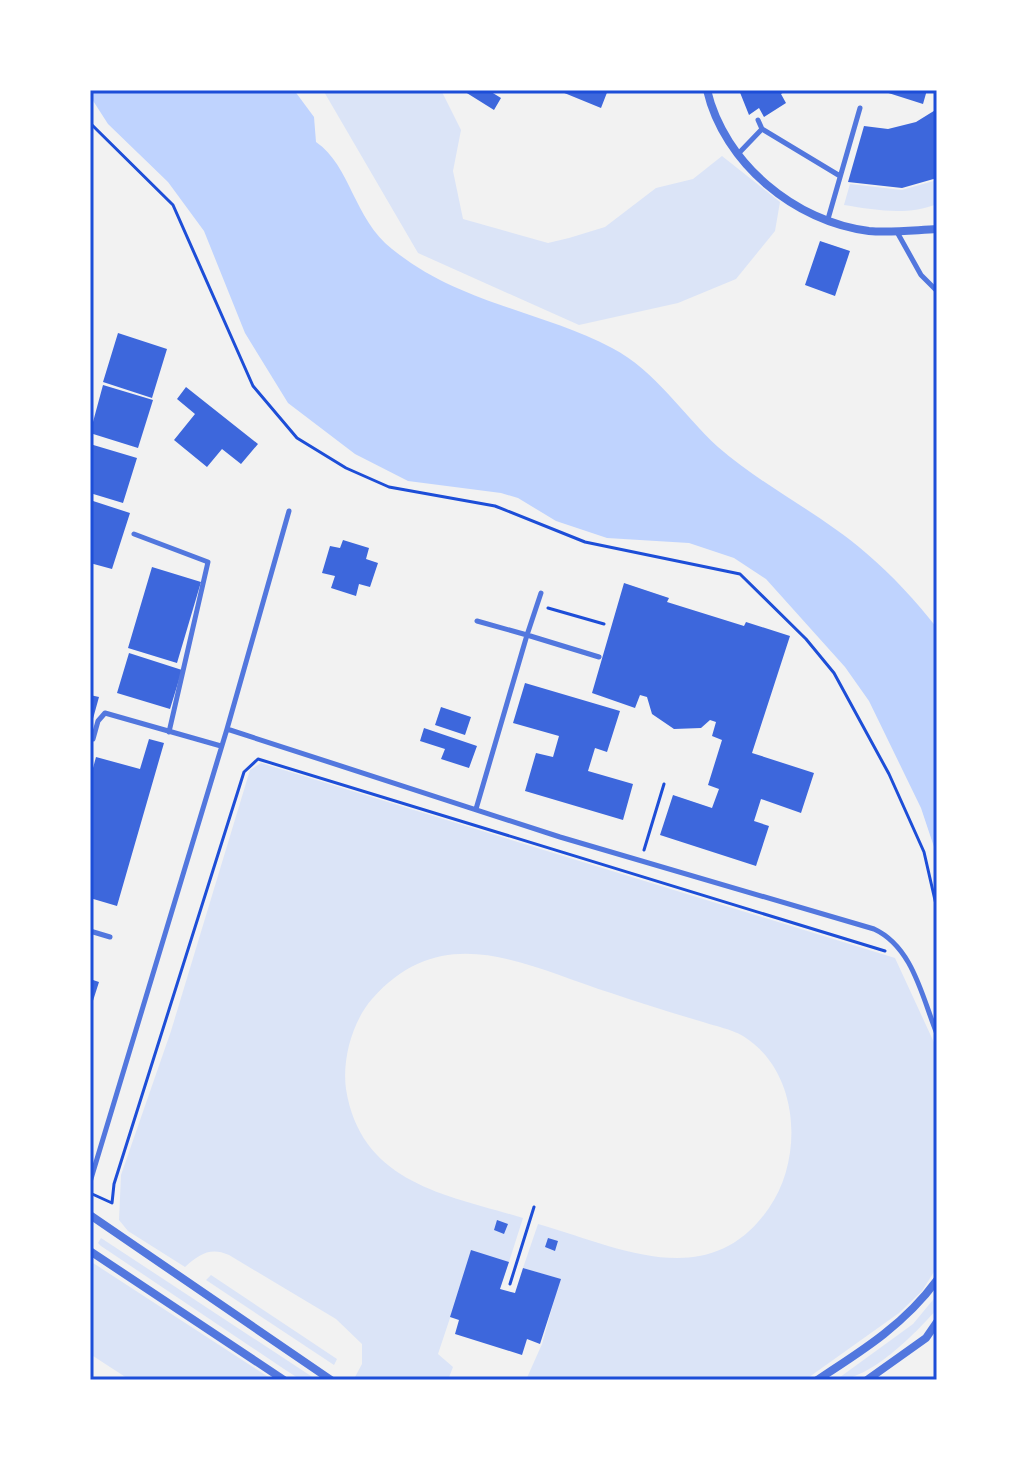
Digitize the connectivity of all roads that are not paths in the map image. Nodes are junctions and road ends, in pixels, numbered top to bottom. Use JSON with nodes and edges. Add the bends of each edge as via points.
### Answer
{"nodes":[{"id":1,"x":707,"y":90,"type":"edge"},
{"id":2,"x":860,"y":108,"type":"dead end"},
{"id":3,"x":758,"y":120,"type":"dead end"},
{"id":4,"x":762,"y":129,"type":"junction"},
{"id":5,"x":737,"y":155,"type":"junction"},
{"id":6,"x":840,"y":176,"type":"junction"},
{"id":7,"x":827,"y":220,"type":"junction"},
{"id":8,"x":937,"y":229,"type":"edge"},
{"id":9,"x":897,"y":231,"type":"junction"},
{"id":10,"x":937,"y":291,"type":"edge"},
{"id":11,"x":289,"y":511,"type":"dead end"},
{"id":12,"x":134,"y":534,"type":"dead end"},
{"id":13,"x":541,"y":593,"type":"dead end"},
{"id":14,"x":477,"y":621,"type":"dead end"},
{"id":15,"x":527,"y":635,"type":"junction"},
{"id":16,"x":599,"y":657,"type":"dead end"},
{"id":17,"x":227,"y":729,"type":"junction"},
{"id":18,"x":169,"y":732,"type":"junction"},
{"id":19,"x":93,"y":739,"type":"dead end"},
{"id":20,"x":222,"y":746,"type":"junction"},
{"id":21,"x":476,"y":809,"type":"junction"},
{"id":22,"x":90,"y":931,"type":"edge"},
{"id":23,"x":110,"y":937,"type":"dead end"},
{"id":24,"x":937,"y":1034,"type":"edge"},
{"id":25,"x":90,"y":1182,"type":"edge"},
{"id":26,"x":90,"y":1215,"type":"edge"},
{"id":27,"x":90,"y":1251,"type":"edge"},
{"id":28,"x":937,"y":1280,"type":"edge"},
{"id":29,"x":937,"y":1322,"type":"edge"},
{"id":30,"x":284,"y":1380,"type":"edge"},
{"id":31,"x":331,"y":1380,"type":"edge"},
{"id":32,"x":817,"y":1380,"type":"edge"},
{"id":33,"x":867,"y":1380,"type":"edge"}],
"edges":[{"from":1,"to":5,"type":"street"},
{"from":2,"to":6,"type":"lane"},
{"from":3,"to":4,"type":"lane"},
{"from":4,"to":5,"type":"lane"},
{"from":4,"to":6,"type":"lane"},
{"from":5,"to":7,"type":"street","via":[[801,209]]},
{"from":6,"to":7,"type":"lane"},
{"from":7,"to":9,"type":"street","via":[[870,231]]},
{"from":8,"to":9,"type":"street"},
{"from":9,"to":10,"type":"lane","via":[[921,275]]},
{"from":11,"to":17,"type":"lane"},
{"from":12,"to":18,"type":"lane","via":[[208,562]]},
{"from":13,"to":15,"type":"lane"},
{"from":14,"to":15,"type":"lane"},
{"from":15,"to":16,"type":"lane"},
{"from":15,"to":21,"type":"lane"},
{"from":17,"to":20,"type":"lane"},
{"from":17,"to":21,"type":"lane"},
{"from":18,"to":19,"type":"lane","via":[[105,713]]},
{"from":18,"to":20,"type":"lane"},
{"from":20,"to":25,"type":"lane"},
{"from":21,"to":24,"type":"lane","via":[[892,938],[905,954]]},
{"from":22,"to":23,"type":"lane"},
{"from":26,"to":31,"type":"street"},
{"from":27,"to":30,"type":"street"},
{"from":28,"to":32,"type":"street","via":[[889,1331]]},
{"from":29,"to":33,"type":"street","via":[[926,1338]]}]}
